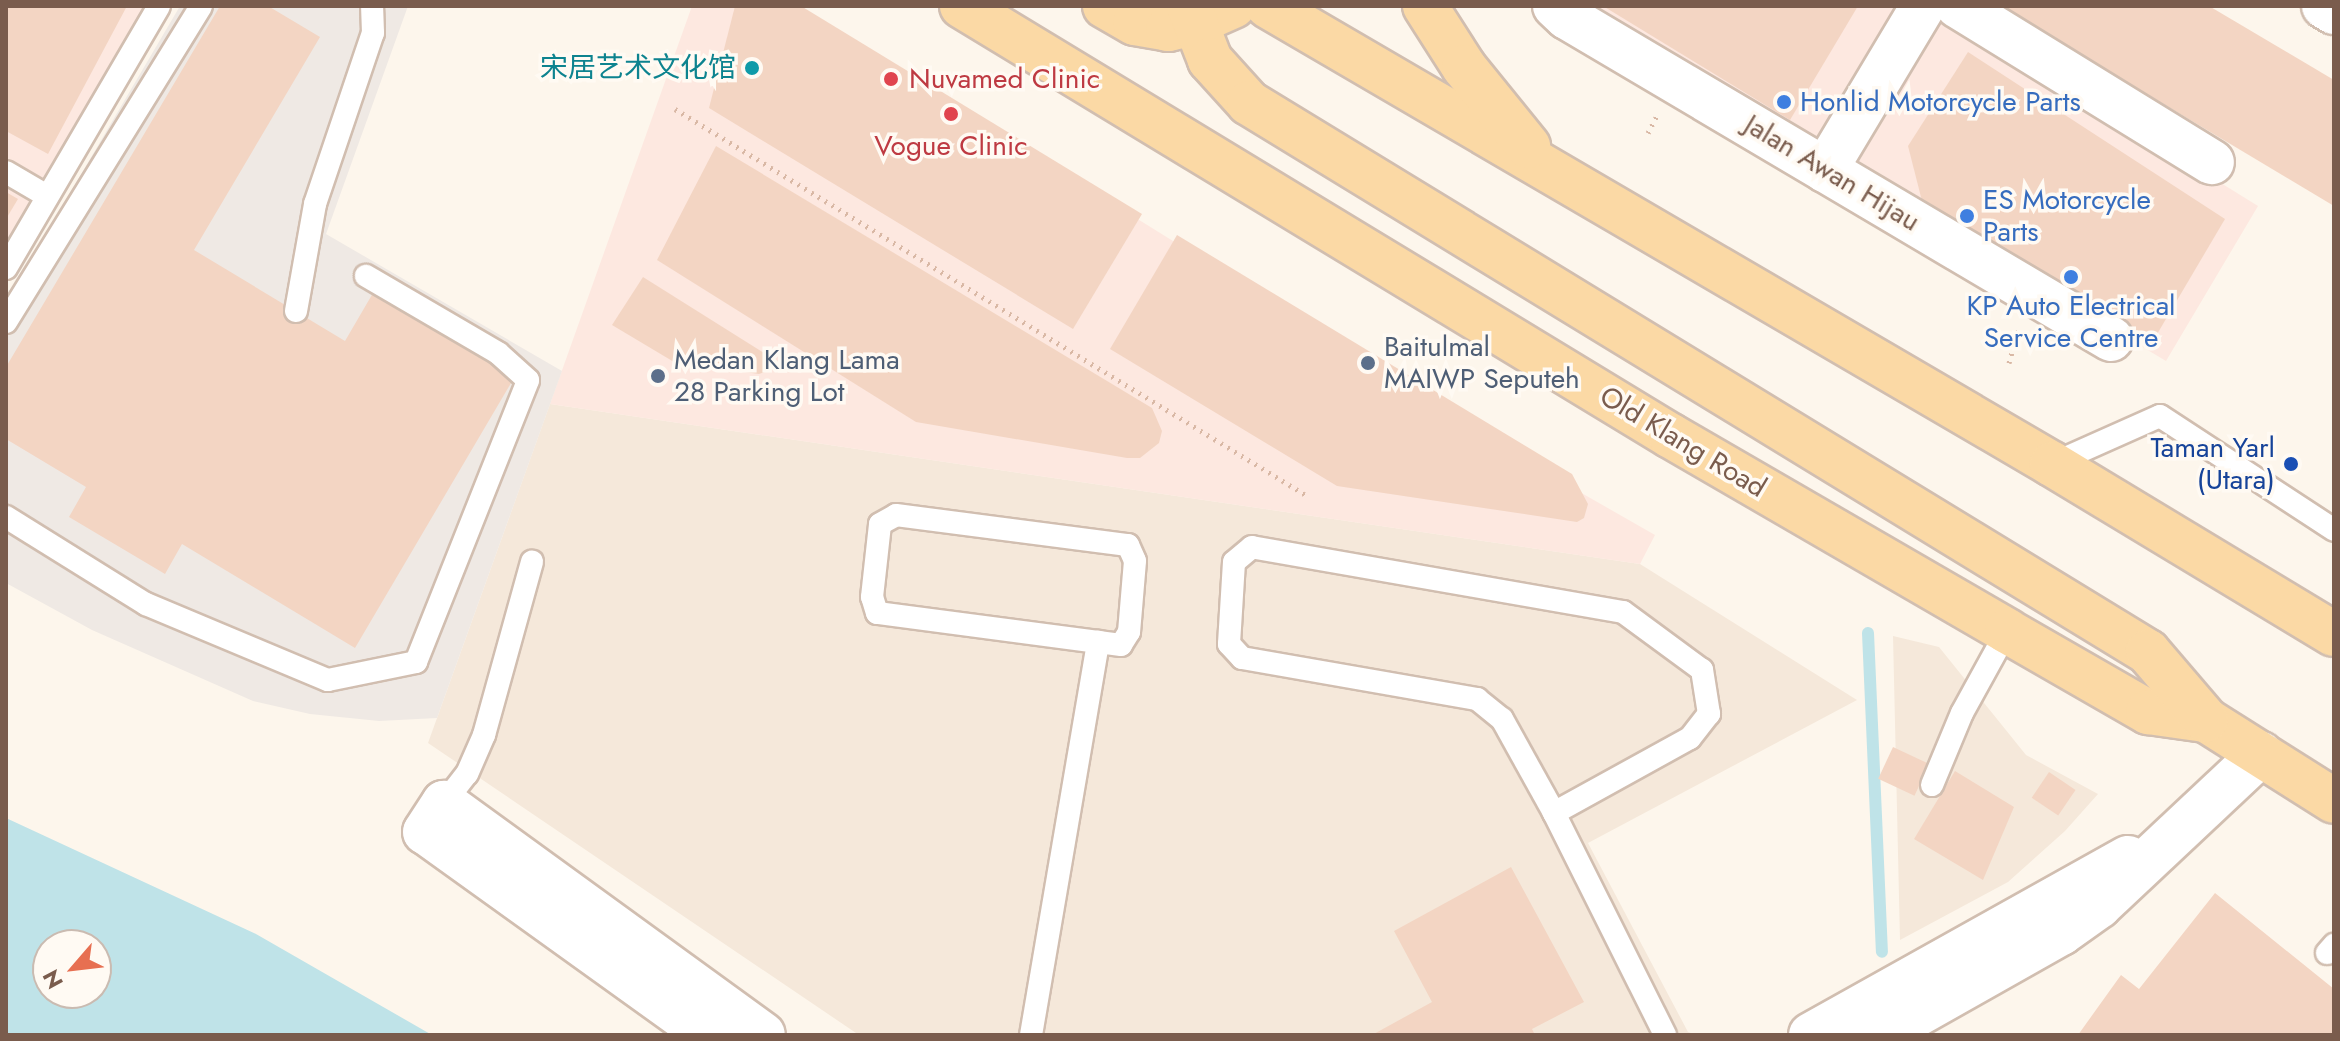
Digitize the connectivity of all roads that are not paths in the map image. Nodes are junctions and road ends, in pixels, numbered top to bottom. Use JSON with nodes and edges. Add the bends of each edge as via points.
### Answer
{"nodes":[{"id":1,"x":159,"y":6,"type":"edge"},
{"id":2,"x":201,"y":6,"type":"edge"},
{"id":3,"x":372,"y":6,"type":"edge"},
{"id":4,"x":962,"y":6,"type":"edge"},
{"id":5,"x":1105,"y":6,"type":"edge"},
{"id":6,"x":1268,"y":6,"type":"edge"},
{"id":7,"x":1425,"y":6,"type":"edge"},
{"id":8,"x":1555,"y":6,"type":"edge"},
{"id":9,"x":1931,"y":6,"type":"edge"},
{"id":10,"x":2324,"y":6,"type":"edge"},
{"id":11,"x":1206,"y":12,"type":"edge"},
{"id":12,"x":2334,"y":12,"type":"edge"},
{"id":13,"x":2212,"y":162,"type":"dead end"},
{"id":14,"x":1546,"y":168,"type":"junction"},
{"id":15,"x":1825,"y":170,"type":"junction"},
{"id":16,"x":6,"y":172,"type":"edge"},
{"id":17,"x":47,"y":196,"type":"junction"},
{"id":18,"x":6,"y":268,"type":"edge"},
{"id":19,"x":366,"y":276,"type":"dead end"},
{"id":20,"x":296,"y":311,"type":"dead end"},
{"id":21,"x":6,"y":322,"type":"edge"},
{"id":22,"x":2111,"y":339,"type":"dead end"},
{"id":23,"x":2052,"y":464,"type":"junction"},
{"id":24,"x":6,"y":517,"type":"edge"},
{"id":25,"x":2334,"y":530,"type":"edge"},
{"id":26,"x":532,"y":562,"type":"dead end"},
{"id":27,"x":2007,"y":631,"type":"junction"},
{"id":28,"x":2334,"y":634,"type":"edge"},
{"id":29,"x":1098,"y":642,"type":"junction"},
{"id":30,"x":2206,"y":720,"type":"junction"},
{"id":31,"x":2261,"y":754,"type":"junction"},
{"id":32,"x":1932,"y":785,"type":"dead end"},
{"id":33,"x":2334,"y":801,"type":"edge"},
{"id":34,"x":444,"y":803,"type":"junction"},
{"id":35,"x":1554,"y":813,"type":"junction"},
{"id":36,"x":2176,"y":833,"type":"junction"},
{"id":37,"x":708,"y":1035,"type":"edge"},
{"id":38,"x":763,"y":1035,"type":"edge"},
{"id":39,"x":1031,"y":1035,"type":"edge"},
{"id":40,"x":1665,"y":1035,"type":"edge"},
{"id":41,"x":1811,"y":1035,"type":"edge"},
{"id":42,"x":1880,"y":1035,"type":"edge"}],
"edges":[{"from":1,"to":17,"type":"lane"},
{"from":2,"to":21,"type":"lane"},
{"from":3,"to":20,"type":"lane","via":[[373,33],[315,204]]},
{"from":4,"to":27,"type":"main road","name":"Old Klang Road","via":[[1671,436]]},
{"from":5,"to":11,"type":"main road","via":[[1135,23],[1168,29]]},
{"from":6,"to":14,"type":"main road"},
{"from":7,"to":14,"type":"main road","via":[[1464,67]]},
{"from":8,"to":15,"type":"street","name":"Jalan Awan Hijau"},
{"from":9,"to":13,"type":"street"},
{"from":9,"to":15,"type":"street"},
{"from":10,"to":12,"type":"street"},
{"from":11,"to":30,"type":"main road","via":[[1210,60],[1249,103],[2148,652]]},
{"from":14,"to":23,"type":"main road"},
{"from":15,"to":22,"type":"street","name":"Jalan Awan Hijau"},
{"from":16,"to":17,"type":"lane"},
{"from":17,"to":18,"type":"lane"},
{"from":19,"to":24,"type":"lane","via":[[498,353],[528,380],[416,662],[328,680],[146,604]]},
{"from":23,"to":25,"type":"lane","via":[[2160,416]]},
{"from":23,"to":28,"type":"main road"},
{"from":26,"to":34,"type":"lane","via":[[484,735],[467,774]]},
{"from":27,"to":30,"type":"main road","name":"Old Klang Road","via":[[2148,712]]},
{"from":27,"to":32,"type":"lane","via":[[1962,713]]},
{"from":29,"to":29,"type":"lane","via":[[877,613],[872,597],[880,524],[896,515],[1128,545],[1135,561],[1129,632],[1121,645]]},
{"from":29,"to":39,"type":"lane"},
{"from":30,"to":31,"type":"main road","name":"Old Klang Road"},
{"from":31,"to":33,"type":"main road","name":"Old Klang Road"},
{"from":31,"to":36,"type":"street"},
{"from":34,"to":37,"type":"street","via":[[425,832]]},
{"from":34,"to":38,"type":"street"},
{"from":35,"to":35,"type":"lane","via":[[1502,719],[1477,699],[1242,658],[1229,644],[1234,562],[1252,547],[1623,612],[1702,670],[1709,714],[1690,738]]},
{"from":35,"to":40,"type":"lane"},
{"from":36,"to":41,"type":"street"},
{"from":36,"to":42,"type":"street","via":[[2099,906],[2061,933]]}]}
